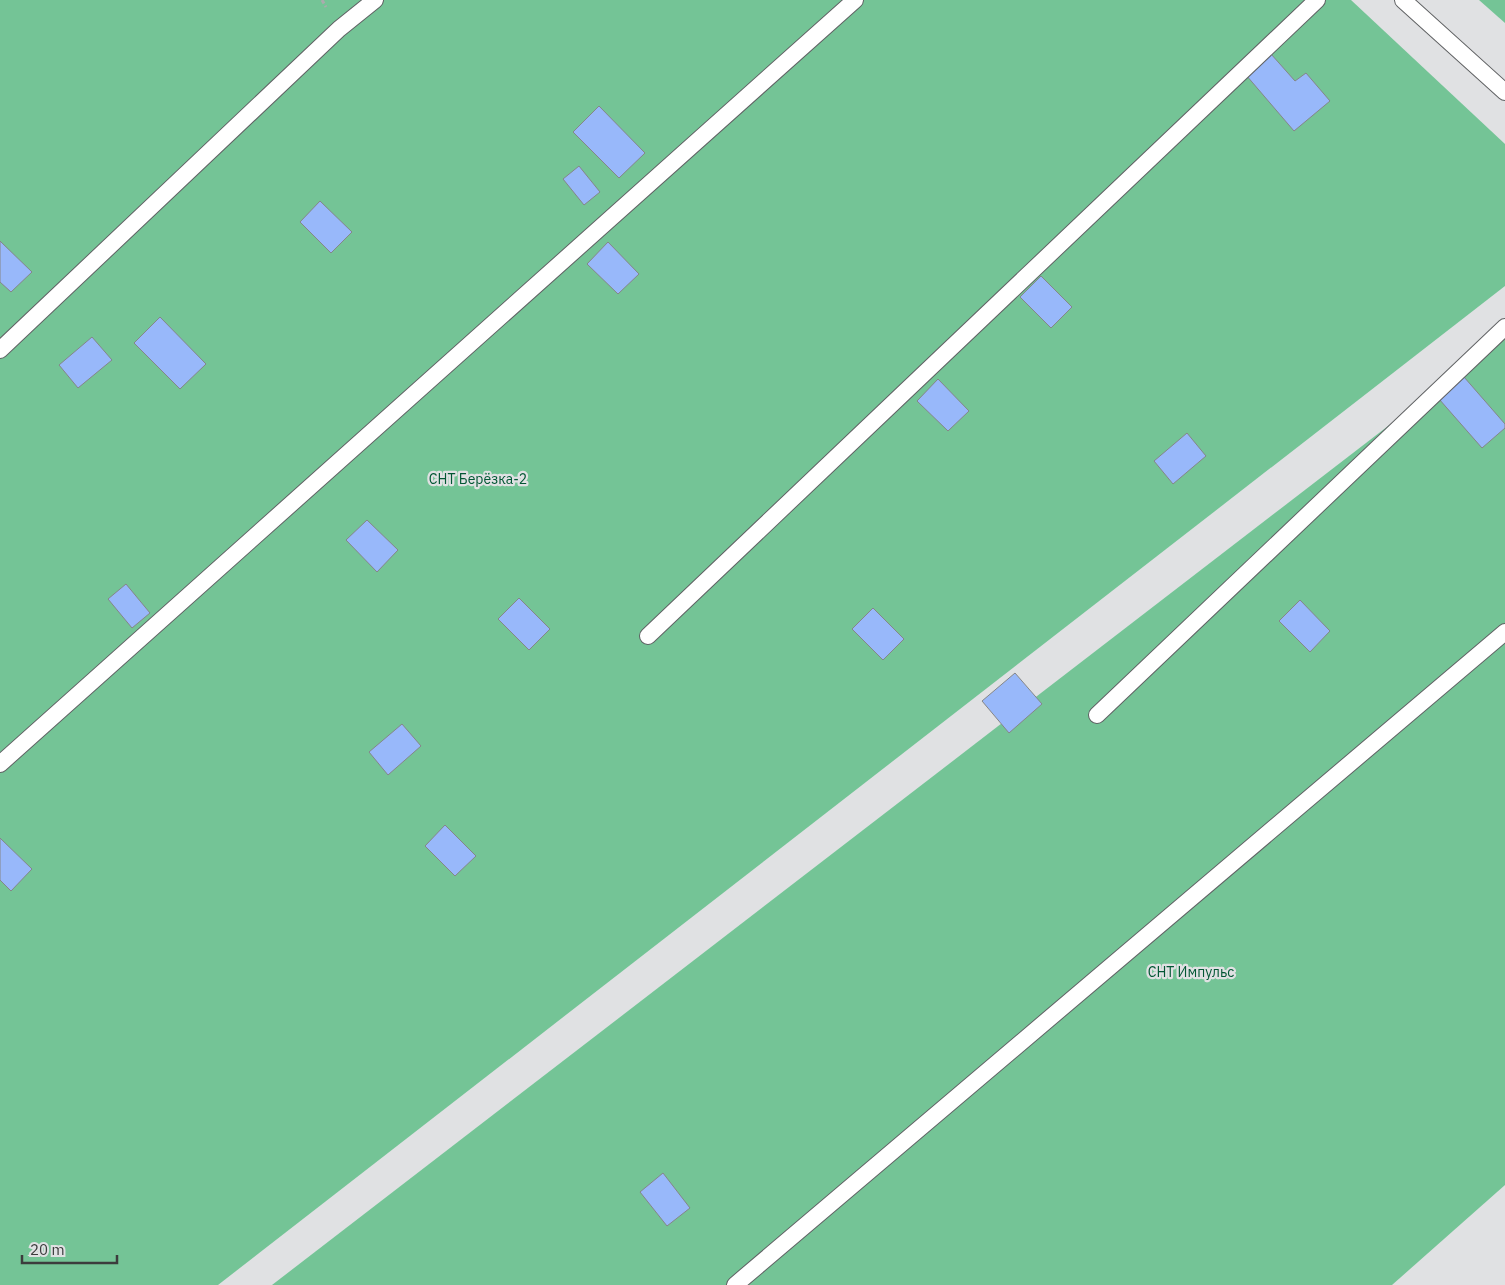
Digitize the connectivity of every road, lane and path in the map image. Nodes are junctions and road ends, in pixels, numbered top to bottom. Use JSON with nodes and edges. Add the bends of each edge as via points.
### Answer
{"nodes":[{"id":1,"x":375,"y":0,"type":"edge"},
{"id":2,"x":855,"y":0,"type":"edge"},
{"id":3,"x":1317,"y":0,"type":"edge"},
{"id":4,"x":1404,"y":0,"type":"edge"},
{"id":5,"x":1505,"y":92,"type":"edge"},
{"id":6,"x":1505,"y":327,"type":"edge"},
{"id":7,"x":0,"y":350,"type":"edge"},
{"id":8,"x":1505,"y":632,"type":"edge"},
{"id":9,"x":648,"y":636,"type":"dead end"},
{"id":10,"x":1097,"y":715,"type":"dead end"},
{"id":11,"x":0,"y":764,"type":"edge"},
{"id":12,"x":735,"y":1285,"type":"edge"}],
"edges":[{"from":1,"to":7,"type":"lane","via":[[332,36]]},
{"from":2,"to":11,"type":"lane"},
{"from":3,"to":9,"type":"lane"},
{"from":4,"to":5,"type":"lane"},
{"from":6,"to":10,"type":"lane"},
{"from":8,"to":12,"type":"lane"}]}
